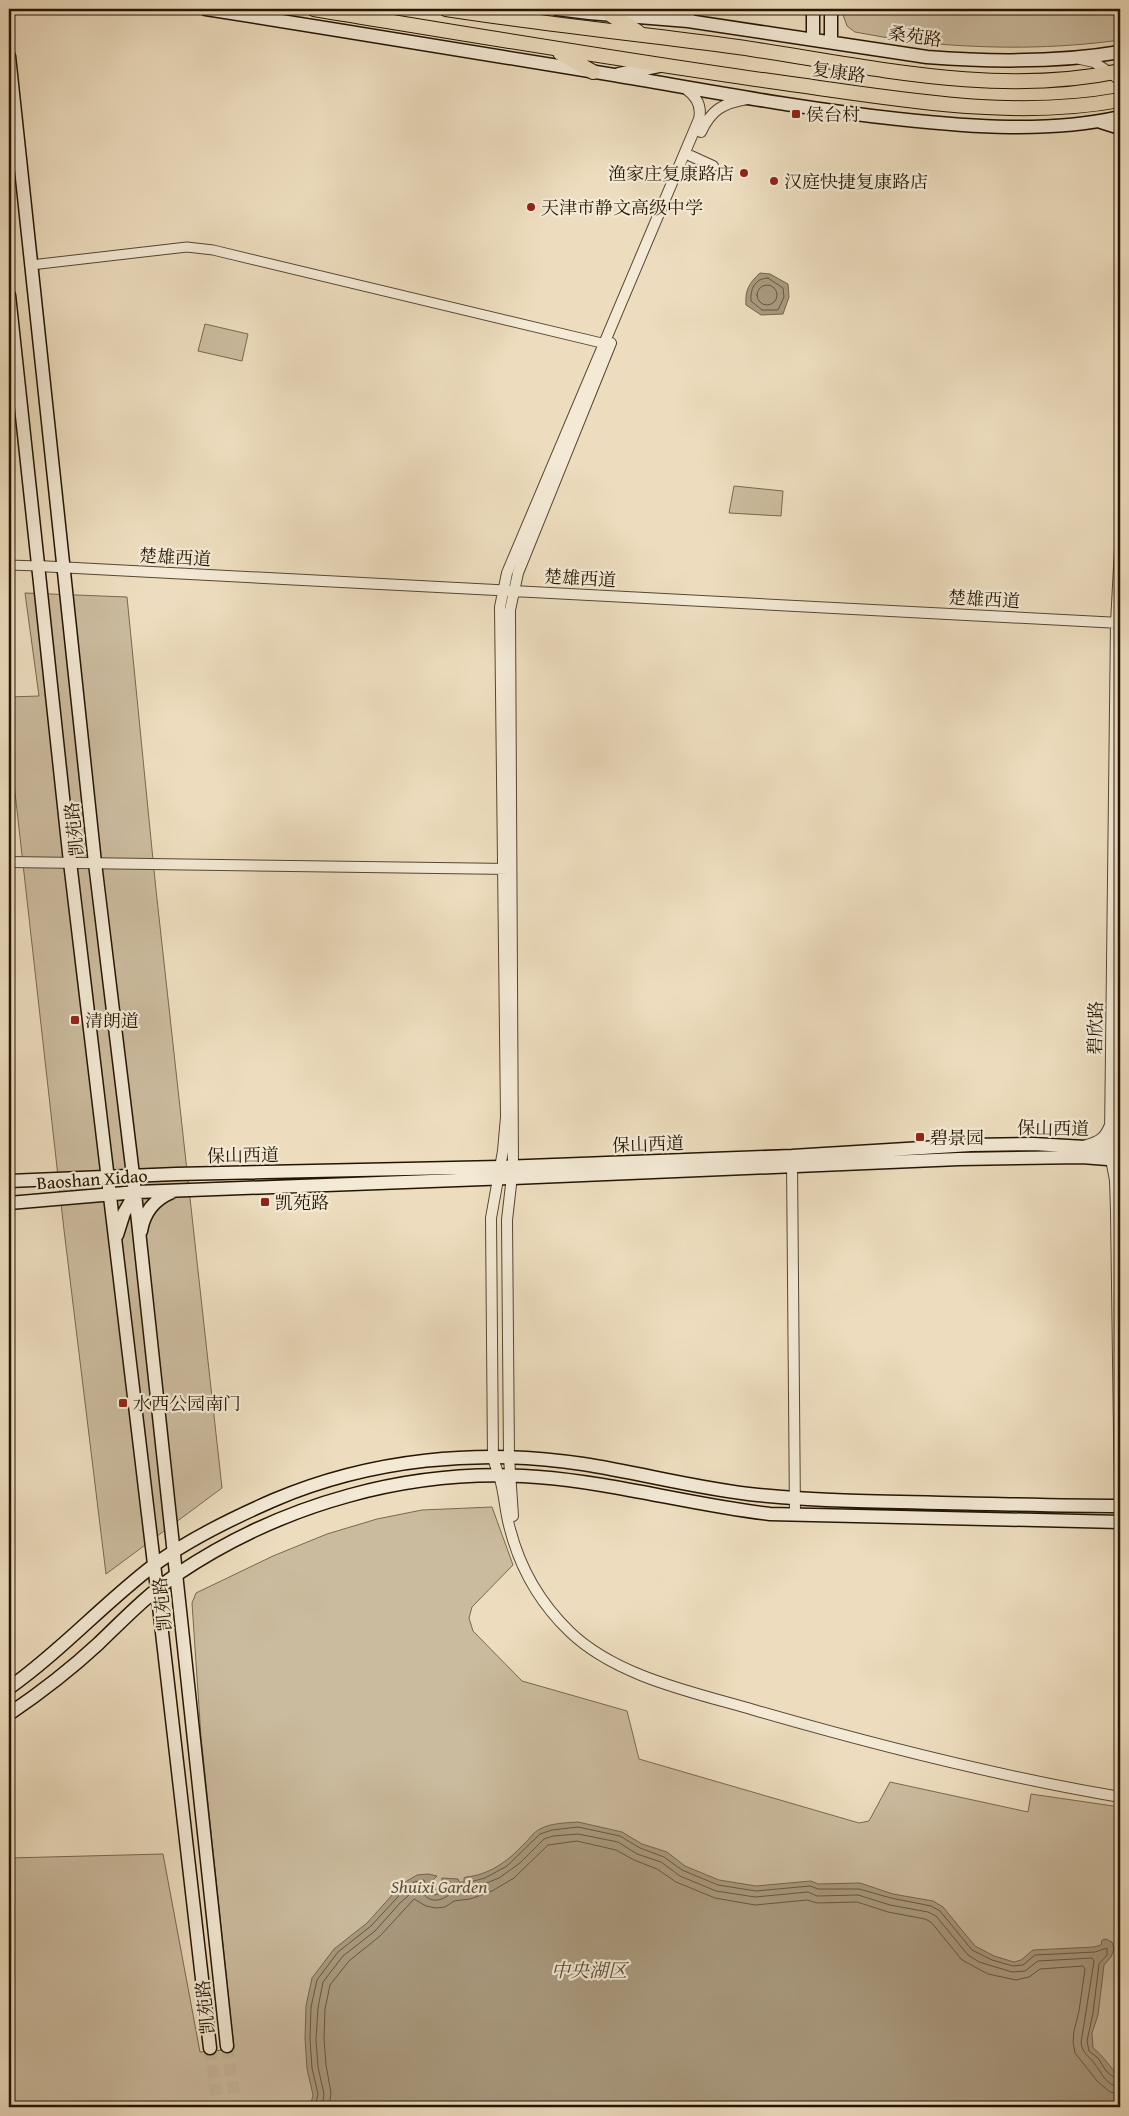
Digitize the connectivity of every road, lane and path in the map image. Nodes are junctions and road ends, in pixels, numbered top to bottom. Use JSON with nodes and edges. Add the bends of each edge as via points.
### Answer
{"nodes":[{"id":1,"x":206,"y":9,"type":"edge"},
{"id":2,"x":314,"y":9,"type":"edge"},
{"id":3,"x":446,"y":9,"type":"edge"},
{"id":4,"x":557,"y":9,"type":"edge"},
{"id":5,"x":813,"y":9,"type":"edge"},
{"id":6,"x":830,"y":9,"type":"edge"},
{"id":7,"x":589,"y":13,"type":"junction"},
{"id":8,"x":611,"y":15,"type":"junction"},
{"id":9,"x":689,"y":15,"type":"edge"},
{"id":10,"x":557,"y":25,"type":"junction"},
{"id":11,"x":643,"y":34,"type":"junction"},
{"id":12,"x":813,"y":39,"type":"junction"},
{"id":13,"x":831,"y":42,"type":"junction"},
{"id":14,"x":553,"y":48,"type":"junction"},
{"id":15,"x":1120,"y":52,"type":"edge"},
{"id":16,"x":9,"y":56,"type":"edge"},
{"id":17,"x":1075,"y":58,"type":"junction"},
{"id":18,"x":661,"y":66,"type":"junction"},
{"id":19,"x":593,"y":72,"type":"junction"},
{"id":20,"x":613,"y":75,"type":"junction"},
{"id":21,"x":1117,"y":75,"type":"edge"},
{"id":22,"x":686,"y":88,"type":"junction"},
{"id":23,"x":748,"y":99,"type":"junction"},
{"id":24,"x":1120,"y":100,"type":"edge"},
{"id":25,"x":1120,"y":117,"type":"edge"},
{"id":26,"x":1096,"y":121,"type":"junction"},
{"id":27,"x":1120,"y":128,"type":"edge"},
{"id":28,"x":691,"y":156,"type":"junction"},
{"id":29,"x":713,"y":166,"type":"dead end"},
{"id":30,"x":30,"y":265,"type":"junction"},
{"id":31,"x":9,"y":295,"type":"edge"},
{"id":32,"x":607,"y":344,"type":"junction"},
{"id":33,"x":1120,"y":548,"type":"edge"},
{"id":34,"x":9,"y":565,"type":"edge"},
{"id":35,"x":38,"y":566,"type":"junction"},
{"id":36,"x":64,"y":568,"type":"junction"},
{"id":37,"x":508,"y":590,"type":"junction"},
{"id":38,"x":1118,"y":623,"type":"edge"},
{"id":39,"x":9,"y":862,"type":"edge"},
{"id":40,"x":70,"y":862,"type":"junction"},
{"id":41,"x":95,"y":863,"type":"junction"},
{"id":42,"x":1120,"y":868,"type":"edge"},
{"id":43,"x":507,"y":869,"type":"junction"},
{"id":44,"x":1115,"y":1144,"type":"edge"},
{"id":45,"x":1082,"y":1151,"type":"junction"},
{"id":46,"x":792,"y":1161,"type":"junction"},
{"id":47,"x":506,"y":1173,"type":"junction"},
{"id":48,"x":176,"y":1174,"type":"junction"},
{"id":49,"x":133,"y":1175,"type":"junction"},
{"id":50,"x":107,"y":1177,"type":"junction"},
{"id":51,"x":9,"y":1181,"type":"edge"},
{"id":52,"x":177,"y":1190,"type":"junction"},
{"id":53,"x":135,"y":1193,"type":"junction"},
{"id":54,"x":108,"y":1194,"type":"junction"},
{"id":55,"x":9,"y":1203,"type":"edge"},
{"id":56,"x":140,"y":1241,"type":"junction"},
{"id":57,"x":116,"y":1242,"type":"junction"},
{"id":58,"x":509,"y":1457,"type":"junction"},
{"id":59,"x":493,"y":1458,"type":"junction"},
{"id":60,"x":504,"y":1476,"type":"junction"},
{"id":61,"x":796,"y":1498,"type":"junction"},
{"id":62,"x":1120,"y":1507,"type":"edge"},
{"id":63,"x":170,"y":1514,"type":"junction"},
{"id":64,"x":795,"y":1515,"type":"junction"},
{"id":65,"x":1120,"y":1522,"type":"edge"},
{"id":66,"x":149,"y":1526,"type":"junction"},
{"id":67,"x":174,"y":1552,"type":"junction"},
{"id":68,"x":157,"y":1567,"type":"junction"},
{"id":69,"x":177,"y":1575,"type":"junction"},
{"id":70,"x":158,"y":1589,"type":"junction"},
{"id":71,"x":124,"y":1590,"type":"junction"},
{"id":72,"x":138,"y":1606,"type":"junction"},
{"id":73,"x":9,"y":1688,"type":"edge"},
{"id":74,"x":9,"y":1714,"type":"edge"},
{"id":75,"x":1120,"y":1794,"type":"edge"},
{"id":76,"x":227,"y":2046,"type":"tunnel mouth"},
{"id":77,"x":210,"y":2048,"type":"tunnel mouth"}],
"edges":[{"from":1,"to":19,"type":"main road"},
{"from":2,"to":14,"type":"highway","name":"复康路"},
{"from":3,"to":10,"type":"highway","name":"复康路"},
{"from":4,"to":7,"type":"main road","name":"桑苑路"},
{"from":5,"to":12,"type":"main road"},
{"from":6,"to":13,"type":"main road"},
{"from":7,"to":8,"type":"main road","name":"桑苑路"},
{"from":7,"to":10,"type":"main road"},
{"from":8,"to":9,"type":"main road","name":"桑苑路"},
{"from":8,"to":11,"type":"highway"},
{"from":9,"to":12,"type":"main road","name":"桑苑路"},
{"from":10,"to":11,"type":"highway","name":"复康路"},
{"from":11,"to":21,"type":"highway","name":"复康路","via":[[950,77],[1026,80]]},
{"from":12,"to":13,"type":"main road","name":"桑苑路"},
{"from":13,"to":17,"type":"main road","name":"桑苑路","via":[[927,57],[1028,61]]},
{"from":14,"to":18,"type":"highway","name":"复康路"},
{"from":14,"to":19,"type":"highway"},
{"from":15,"to":17,"type":"main road","name":"桑苑路"},
{"from":16,"to":30,"type":"main road","name":"凯苑路"},
{"from":17,"to":21,"type":"street","via":[[1094,62]]},
{"from":18,"to":20,"type":"main road"},
{"from":18,"to":24,"type":"highway","name":"复康路","via":[[952,105],[1025,109]]},
{"from":19,"to":20,"type":"main road"},
{"from":20,"to":22,"type":"main road"},
{"from":22,"to":23,"type":"main road"},
{"from":22,"to":32,"type":"street","via":[[699,105],[699,119]]},
{"from":23,"to":26,"type":"main road","via":[[961,125],[1034,126]]},
{"from":23,"to":28,"type":"street","via":[[726,105],[710,115]]},
{"from":25,"to":26,"type":"main road"},
{"from":26,"to":27,"type":"main road"},
{"from":28,"to":29,"type":"street"},
{"from":28,"to":32,"type":"street"},
{"from":30,"to":32,"type":"street","via":[[187,247],[213,250]]},
{"from":30,"to":36,"type":"main road","name":"凯苑路"},
{"from":31,"to":35,"type":"main road","name":"凯苑路"},
{"from":32,"to":37,"type":"street"},
{"from":33,"to":38,"type":"street","name":"碧欣路"},
{"from":34,"to":35,"type":"street"},
{"from":35,"to":36,"type":"street","name":"楚雄西道"},
{"from":35,"to":40,"type":"main road","name":"凯苑路"},
{"from":36,"to":37,"type":"street","name":"楚雄西道"},
{"from":36,"to":41,"type":"main road","name":"凯苑路"},
{"from":37,"to":38,"type":"street","name":"楚雄西道"},
{"from":37,"to":43,"type":"street"},
{"from":38,"to":44,"type":"street","name":"碧欣路"},
{"from":39,"to":40,"type":"street"},
{"from":40,"to":41,"type":"street"},
{"from":40,"to":50,"type":"main road","name":"凯苑路"},
{"from":41,"to":43,"type":"street"},
{"from":41,"to":49,"type":"main road","name":"凯苑路"},
{"from":42,"to":44,"type":"street","name":"碧欣路"},
{"from":43,"to":47,"type":"street"},
{"from":44,"to":45,"type":"main road","via":[[1096,1154]]},
{"from":44,"to":45,"type":"street","via":[[1107,1132]]},
{"from":44,"to":62,"type":"street","name":"碧欣路"},
{"from":45,"to":46,"type":"main road","name":"保山西道","via":[[978,1158]]},
{"from":46,"to":47,"type":"main road","name":"保山西道"},
{"from":46,"to":61,"type":"street"},
{"from":47,"to":48,"type":"main road","name":"保山西道"},
{"from":47,"to":52,"type":"main road","name":"保山西道"},
{"from":47,"to":58,"type":"street"},
{"from":47,"to":59,"type":"street","via":[[491,1218]]},
{"from":48,"to":49,"type":"main road","name":"Baoshan Xidao"},
{"from":48,"to":53,"type":"main road","via":[[153,1180]]},
{"from":49,"to":50,"type":"main road","name":"Baoshan Xidao"},
{"from":49,"to":53,"type":"main road","name":"凯苑路"},
{"from":50,"to":51,"type":"main road","name":"Baoshan Xidao"},
{"from":50,"to":54,"type":"main road","name":"凯苑路"},
{"from":52,"to":53,"type":"main road","name":"Baoshan Xidao"},
{"from":52,"to":56,"type":"main road","via":[[151,1206],[144,1218]]},
{"from":53,"to":54,"type":"main road","name":"Baoshan Xidao"},
{"from":53,"to":56,"type":"main road","name":"凯苑路"},
{"from":53,"to":57,"type":"main road","via":[[121,1219]]},
{"from":54,"to":55,"type":"main road","name":"Baoshan Xidao"},
{"from":54,"to":57,"type":"main road","name":"凯苑路"},
{"from":56,"to":63,"type":"main road","name":"凯苑路"},
{"from":57,"to":66,"type":"main road","name":"凯苑路"},
{"from":58,"to":59,"type":"main road"},
{"from":58,"to":60,"type":"street"},
{"from":58,"to":61,"type":"main road","via":[[585,1464],[716,1489]]},
{"from":59,"to":60,"type":"street"},
{"from":59,"to":67,"type":"main road","via":[[399,1464],[315,1485],[274,1501]]},
{"from":60,"to":64,"type":"main road","via":[[573,1481],[734,1510]]},
{"from":60,"to":69,"type":"main road","via":[[412,1483],[333,1500],[262,1528]]},
{"from":60,"to":75,"type":"street","via":[[509,1527],[529,1579],[570,1632],[589,1648],[620,1666],[701,1694],[864,1742],[1006,1776]]},
{"from":61,"to":62,"type":"main road"},
{"from":61,"to":64,"type":"street"},
{"from":63,"to":67,"type":"main road","name":"凯苑路"},
{"from":63,"to":68,"type":"main road"},
{"from":64,"to":65,"type":"main road"},
{"from":66,"to":68,"type":"main road","name":"凯苑路"},
{"from":66,"to":71,"type":"main road","via":[[148,1546],[142,1564]]},
{"from":67,"to":68,"type":"main road"},
{"from":67,"to":69,"type":"main road","name":"凯苑路"},
{"from":68,"to":70,"type":"main road","name":"凯苑路"},
{"from":68,"to":71,"type":"main road"},
{"from":68,"to":72,"type":"main road"},
{"from":69,"to":70,"type":"main road"},
{"from":69,"to":76,"type":"main road","name":"凯苑路"},
{"from":70,"to":72,"type":"main road"},
{"from":70,"to":77,"type":"main road","name":"凯苑路"},
{"from":71,"to":73,"type":"main road"},
{"from":72,"to":74,"type":"main road","via":[[64,1674]]}]}
